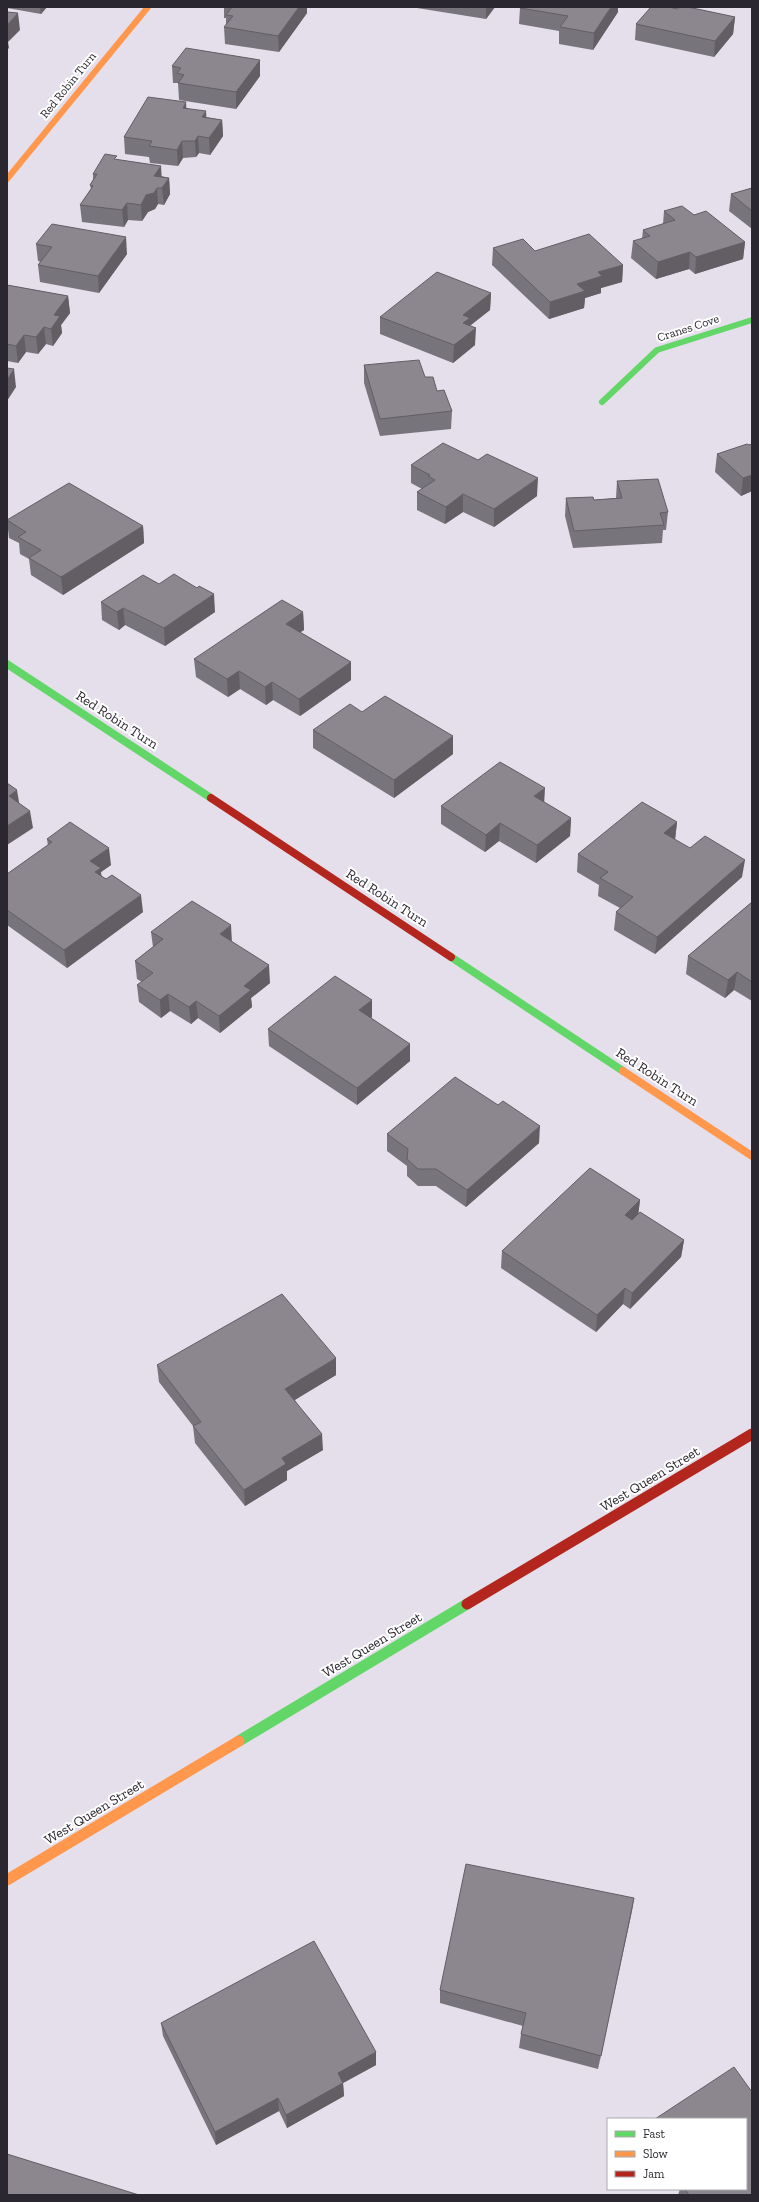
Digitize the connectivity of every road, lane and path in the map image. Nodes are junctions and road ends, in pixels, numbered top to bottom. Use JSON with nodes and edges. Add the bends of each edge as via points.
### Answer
{"nodes":[{"id":1,"x":148,"y":7,"type":"edge"},
{"id":2,"x":7,"y":179,"type":"edge"},
{"id":3,"x":752,"y":320,"type":"edge"},
{"id":4,"x":602,"y":402,"type":"dead end"},
{"id":5,"x":7,"y":664,"type":"edge"},
{"id":6,"x":752,"y":1156,"type":"edge"},
{"id":7,"x":752,"y":1434,"type":"edge"},
{"id":8,"x":7,"y":1880,"type":"edge"}],
"edges":[{"from":1,"to":2,"type":"street","name":"Red Robin Turn"},
{"from":3,"to":4,"type":"street","name":"Cranes Cove","via":[[657,350]]},
{"from":5,"to":6,"type":"street","name":"Red Robin Turn"},
{"from":7,"to":8,"type":"street","name":"West Queen Street"}]}
